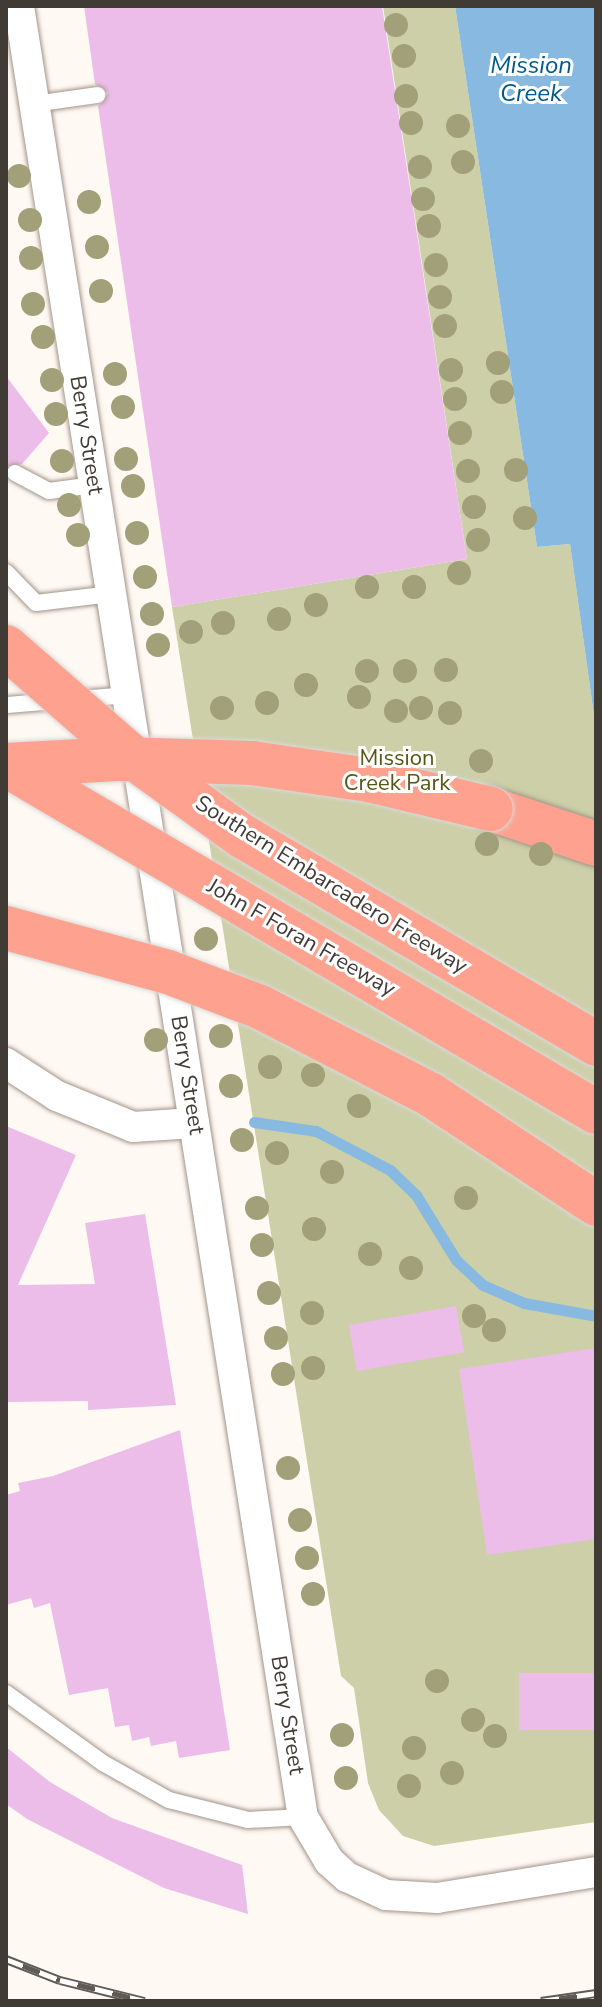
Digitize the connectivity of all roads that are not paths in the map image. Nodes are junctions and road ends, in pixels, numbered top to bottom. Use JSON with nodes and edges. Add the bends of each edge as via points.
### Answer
{"nodes":[{"id":1,"x":19,"y":6,"type":"edge"},
{"id":2,"x":97,"y":95,"type":"dead end"},
{"id":3,"x":34,"y":104,"type":"junction"},
{"id":4,"x":15,"y":473,"type":"dead end"},
{"id":5,"x":94,"y":485,"type":"junction"},
{"id":6,"x":6,"y":572,"type":"edge"},
{"id":7,"x":111,"y":594,"type":"junction"},
{"id":8,"x":6,"y":647,"type":"edge"},
{"id":9,"x":127,"y":695,"type":"junction"},
{"id":10,"x":6,"y":705,"type":"edge"},
{"id":11,"x":6,"y":765,"type":"edge"},
{"id":12,"x":596,"y":844,"type":"edge"},
{"id":13,"x":6,"y":928,"type":"edge"},
{"id":14,"x":596,"y":1044,"type":"edge"},
{"id":15,"x":6,"y":1063,"type":"edge"},
{"id":16,"x":596,"y":1112,"type":"edge"},
{"id":17,"x":194,"y":1123,"type":"junction"},
{"id":18,"x":596,"y":1204,"type":"edge"},
{"id":19,"x":6,"y":1693,"type":"edge"},
{"id":20,"x":303,"y":1817,"type":"junction"},
{"id":21,"x":596,"y":1872,"type":"edge"}],
"edges":[{"from":1,"to":3,"type":"street","name":"Berry Street"},
{"from":2,"to":3,"type":"lane"},
{"from":3,"to":5,"type":"street","name":"Berry Street"},
{"from":4,"to":5,"type":"lane","via":[[49,491]]},
{"from":5,"to":7,"type":"street","name":"Berry Street"},
{"from":6,"to":7,"type":"lane","via":[[36,603]]},
{"from":7,"to":9,"type":"street","name":"Berry Street"},
{"from":8,"to":14,"type":"highway","name":"Southern Embarcadero Freeway","bridge":true,"via":[[131,756],[242,836]]},
{"from":9,"to":10,"type":"lane"},
{"from":9,"to":17,"type":"street","name":"Berry Street"},
{"from":11,"to":12,"type":"highway","bridge":true,"via":[[118,759],[252,763],[369,780],[491,809]]},
{"from":11,"to":16,"type":"highway","name":"John F Foran Freeway","bridge":true},
{"from":13,"to":18,"type":"highway","bridge":true,"via":[[153,968],[260,1007],[431,1095]]},
{"from":15,"to":17,"type":"street","via":[[57,1096],[133,1127]]},
{"from":17,"to":20,"type":"street","name":"Berry Street"},
{"from":19,"to":20,"type":"lane","via":[[103,1763],[169,1800],[248,1820]]},
{"from":20,"to":21,"type":"street","name":"Berry Street","via":[[329,1861],[347,1877],[386,1895],[437,1898]]}]}
